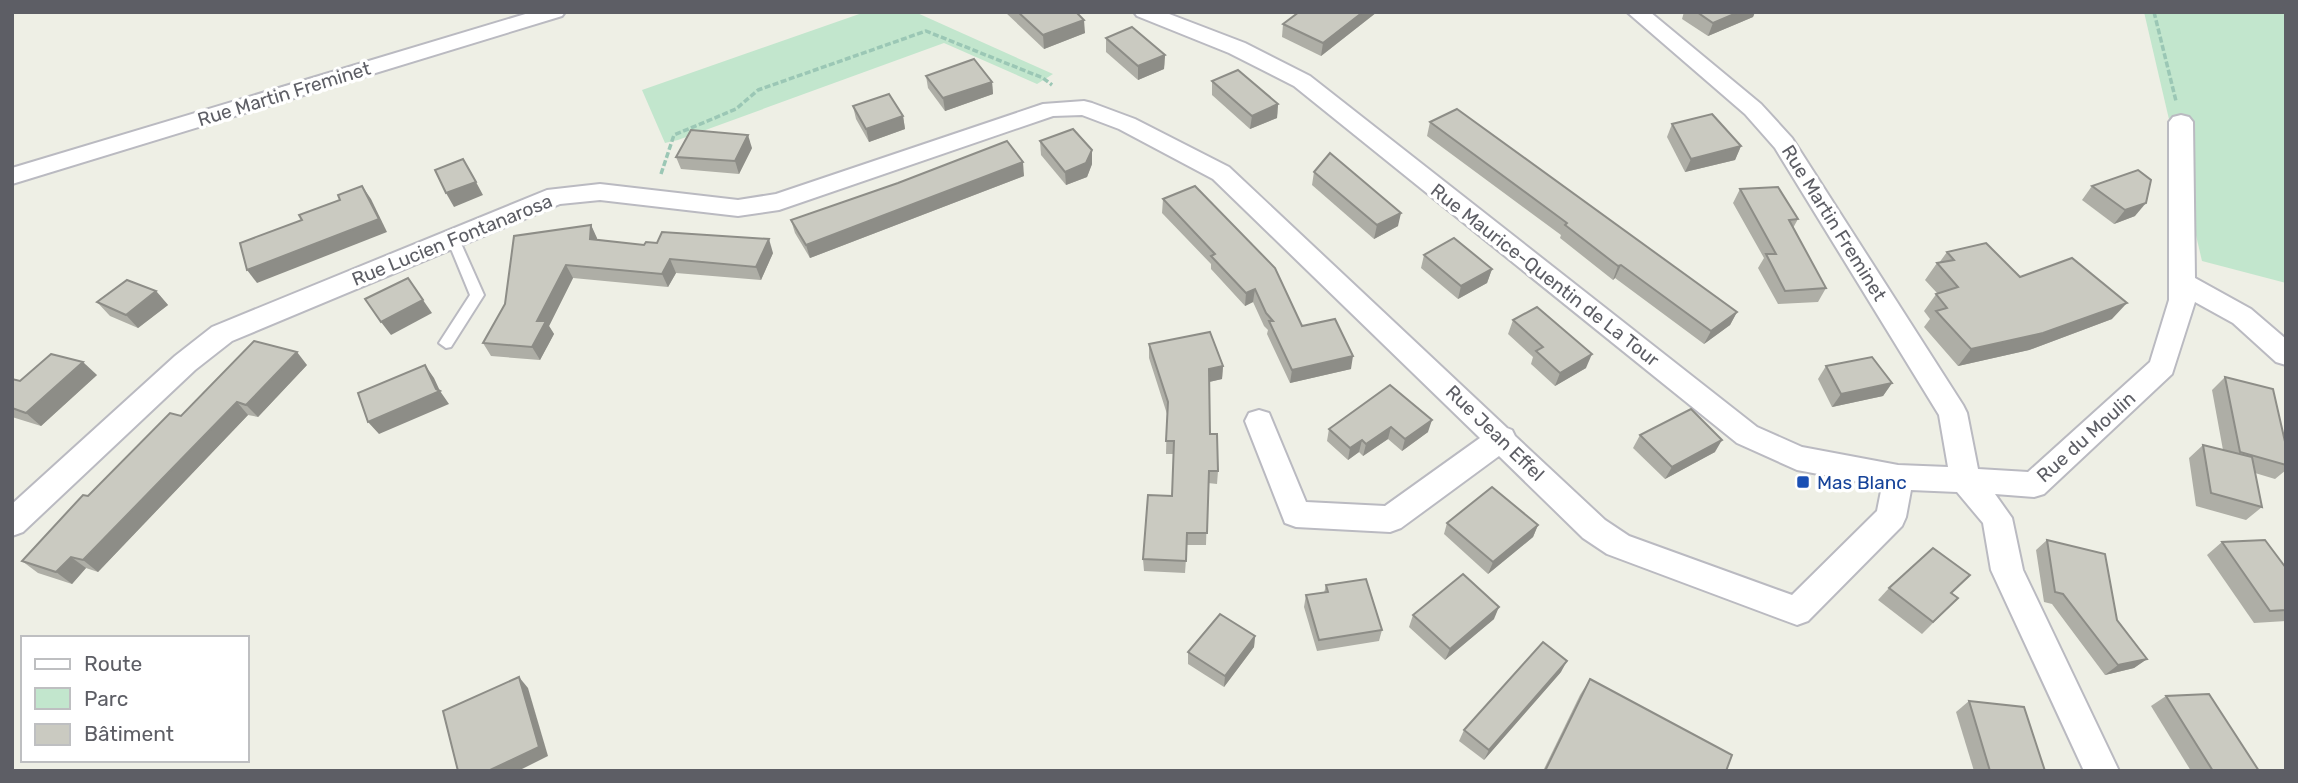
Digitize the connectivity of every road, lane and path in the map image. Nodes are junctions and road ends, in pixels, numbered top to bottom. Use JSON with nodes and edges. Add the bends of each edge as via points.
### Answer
{"nodes":[{"id":1,"x":555,"y":12,"type":"edge"},
{"id":2,"x":1144,"y":12,"type":"edge"},
{"id":3,"x":1637,"y":12,"type":"edge"},
{"id":4,"x":2154,"y":12,"type":"edge"},
{"id":5,"x":1083,"y":107,"type":"junction"},
{"id":6,"x":2182,"y":122,"type":"joint"},
{"id":7,"x":12,"y":176,"type":"edge"},
{"id":8,"x":652,"y":198,"type":"junction"},
{"id":9,"x":453,"y":239,"type":"junction"},
{"id":10,"x":2182,"y":283,"type":"junction"},
{"id":11,"x":446,"y":343,"type":"dead end"},
{"id":12,"x":2286,"y":355,"type":"edge"},
{"id":13,"x":1259,"y":421,"type":"dead end"},
{"id":14,"x":1502,"y":438,"type":"junction"},
{"id":15,"x":1898,"y":477,"type":"junction"},
{"id":16,"x":1965,"y":480,"type":"junction"},
{"id":17,"x":12,"y":523,"type":"edge"},
{"id":18,"x":2102,"y":771,"type":"edge"}],
"edges":[{"from":1,"to":7,"type":"street","name":"Rue Martin Freminet"},
{"from":2,"to":15,"type":"street","name":"Rue Maurice-Quentin de La Tour","via":[[1237,48],[1302,82],[1747,435],[1797,458]]},
{"from":3,"to":16,"type":"street","name":"Rue Martin Freminet","via":[[1754,109],[1784,143],[1953,412]]},
{"from":4,"to":6,"type":"path"},
{"from":5,"to":8,"type":"street","name":"Rue Lucien Fontanarosa","via":[[1051,109],[779,202],[738,208]]},
{"from":5,"to":8,"type":"path","via":[[1043,78],[926,31],[758,90],[736,109],[674,135]]},
{"from":5,"to":14,"type":"street","name":"Rue Jean Effel","via":[[1127,124],[1221,173]]},
{"from":6,"to":10,"type":"street","name":"Rue du Moulin"},
{"from":8,"to":9,"type":"street","name":"Rue Lucien Fontanarosa","via":[[600,192],[556,196]]},
{"from":9,"to":11,"type":"lane","via":[[477,295]]},
{"from":9,"to":17,"type":"street","name":"Rue Lucien Fontanarosa","via":[[222,334]]},
{"from":10,"to":12,"type":"street","via":[[2242,316]]},
{"from":10,"to":16,"type":"street","name":"Rue du Moulin","via":[[2182,300],[2162,368],[2034,485]]},
{"from":13,"to":14,"type":"street","via":[[1296,514],[1390,519]]},
{"from":14,"to":15,"type":"street","name":"Rue Jean Effel","via":[[1594,529],[1618,545],[1797,611],[1891,517]]},
{"from":15,"to":16,"type":"street","name":"Rue Maurice-Quentin de La Tour"},
{"from":16,"to":18,"type":"street","via":[[1997,518],[2007,570]]}]}
